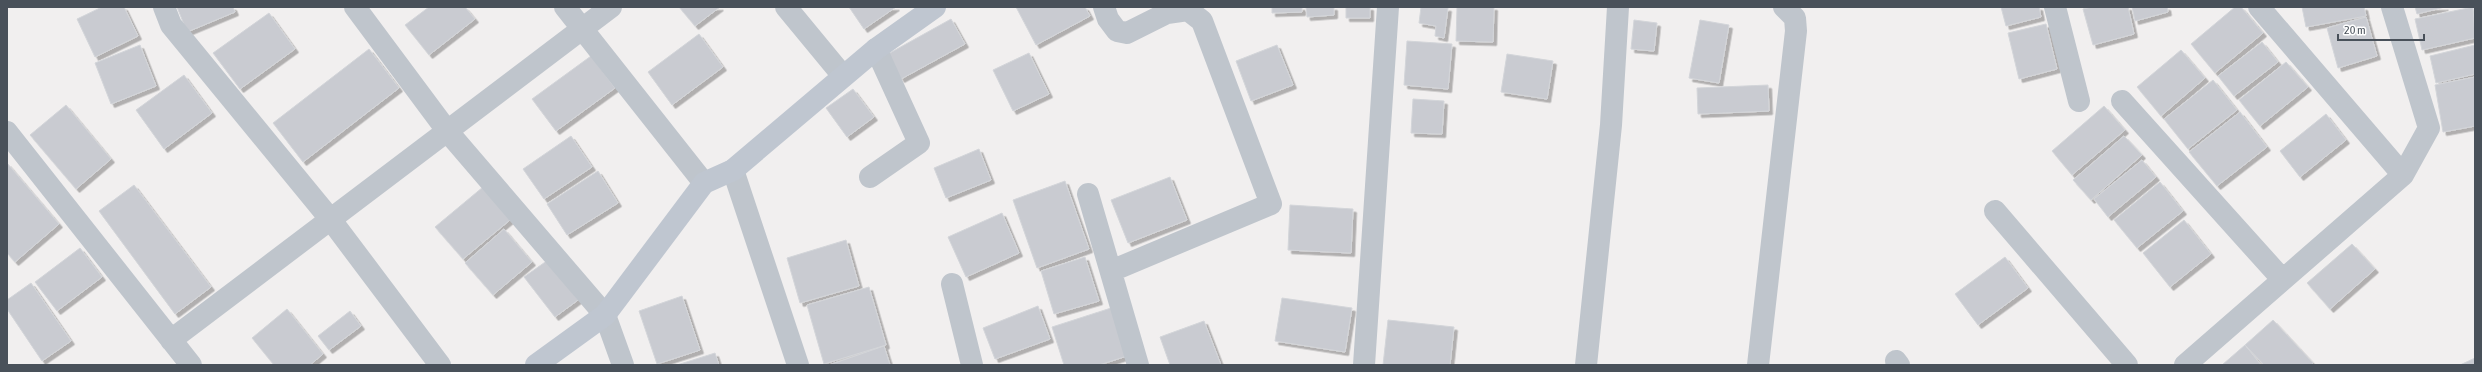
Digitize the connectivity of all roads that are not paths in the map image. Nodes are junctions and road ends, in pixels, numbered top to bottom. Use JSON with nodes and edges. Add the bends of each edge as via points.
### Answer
{"nodes":[{"id":1,"x":164,"y":7,"type":"edge"},
{"id":2,"x":355,"y":7,"type":"edge"},
{"id":3,"x":565,"y":7,"type":"edge"},
{"id":4,"x":611,"y":7,"type":"edge"},
{"id":5,"x":786,"y":7,"type":"edge"},
{"id":6,"x":935,"y":7,"type":"edge"},
{"id":7,"x":1104,"y":7,"type":"edge"},
{"id":8,"x":1388,"y":7,"type":"edge"},
{"id":9,"x":1618,"y":7,"type":"edge"},
{"id":10,"x":1784,"y":7,"type":"edge"},
{"id":11,"x":2055,"y":7,"type":"edge"},
{"id":12,"x":2259,"y":7,"type":"edge"},
{"id":13,"x":2392,"y":7,"type":"edge"},
{"id":14,"x":582,"y":28,"type":"junction"},
{"id":15,"x":876,"y":49,"type":"junction"},
{"id":16,"x":843,"y":76,"type":"junction"},
{"id":17,"x":2079,"y":101,"type":"dead end"},
{"id":18,"x":2122,"y":101,"type":"dead end"},
{"id":19,"x":7,"y":132,"type":"edge"},
{"id":20,"x":448,"y":132,"type":"junction"},
{"id":21,"x":733,"y":170,"type":"junction"},
{"id":22,"x":2403,"y":175,"type":"junction"},
{"id":23,"x":870,"y":177,"type":"dead end"},
{"id":24,"x":704,"y":183,"type":"junction"},
{"id":25,"x":1088,"y":194,"type":"dead end"},
{"id":26,"x":1995,"y":211,"type":"dead end"},
{"id":27,"x":331,"y":220,"type":"junction"},
{"id":28,"x":1111,"y":271,"type":"junction"},
{"id":29,"x":2282,"y":279,"type":"junction"},
{"id":30,"x":952,"y":284,"type":"dead end"},
{"id":31,"x":605,"y":315,"type":"junction"},
{"id":32,"x":171,"y":340,"type":"junction"},
{"id":33,"x":191,"y":365,"type":"edge"},
{"id":34,"x":440,"y":365,"type":"edge"},
{"id":35,"x":536,"y":365,"type":"edge"},
{"id":36,"x":623,"y":365,"type":"edge"},
{"id":37,"x":798,"y":365,"type":"edge"},
{"id":38,"x":972,"y":365,"type":"edge"},
{"id":39,"x":1138,"y":365,"type":"edge"},
{"id":40,"x":1364,"y":365,"type":"edge"},
{"id":41,"x":1586,"y":365,"type":"edge"},
{"id":42,"x":1758,"y":365,"type":"edge"},
{"id":43,"x":2127,"y":365,"type":"edge"},
{"id":44,"x":2185,"y":365,"type":"edge"}],
"edges":[{"from":1,"to":27,"type":"street","via":[[171,25]]},
{"from":2,"to":20,"type":"street"},
{"from":3,"to":14,"type":"street"},
{"from":4,"to":14,"type":"street"},
{"from":5,"to":16,"type":"street"},
{"from":6,"to":15,"type":"street"},
{"from":7,"to":28,"type":"street","via":[[1108,19],[1117,31],[1127,33],[1167,13],[1188,10],[1202,21],[1271,204]]},
{"from":8,"to":40,"type":"street"},
{"from":9,"to":41,"type":"street","via":[[1611,125]]},
{"from":10,"to":42,"type":"street","via":[[1795,18],[1796,31]]},
{"from":11,"to":17,"type":"street"},
{"from":12,"to":22,"type":"street"},
{"from":13,"to":22,"type":"street","via":[[2429,128]]},
{"from":14,"to":20,"type":"street"},
{"from":14,"to":24,"type":"street"},
{"from":15,"to":16,"type":"street"},
{"from":15,"to":23,"type":"street","via":[[919,144]]},
{"from":16,"to":21,"type":"street"},
{"from":18,"to":29,"type":"street"},
{"from":19,"to":32,"type":"street"},
{"from":20,"to":27,"type":"street"},
{"from":20,"to":31,"type":"street"},
{"from":21,"to":24,"type":"street"},
{"from":21,"to":37,"type":"street"},
{"from":22,"to":29,"type":"street"},
{"from":24,"to":31,"type":"street"},
{"from":25,"to":28,"type":"street"},
{"from":26,"to":43,"type":"street"},
{"from":27,"to":32,"type":"street"},
{"from":27,"to":34,"type":"street"},
{"from":28,"to":39,"type":"street"},
{"from":29,"to":44,"type":"street"},
{"from":30,"to":38,"type":"street"},
{"from":31,"to":35,"type":"street"},
{"from":31,"to":36,"type":"street"},
{"from":32,"to":33,"type":"street"}]}
